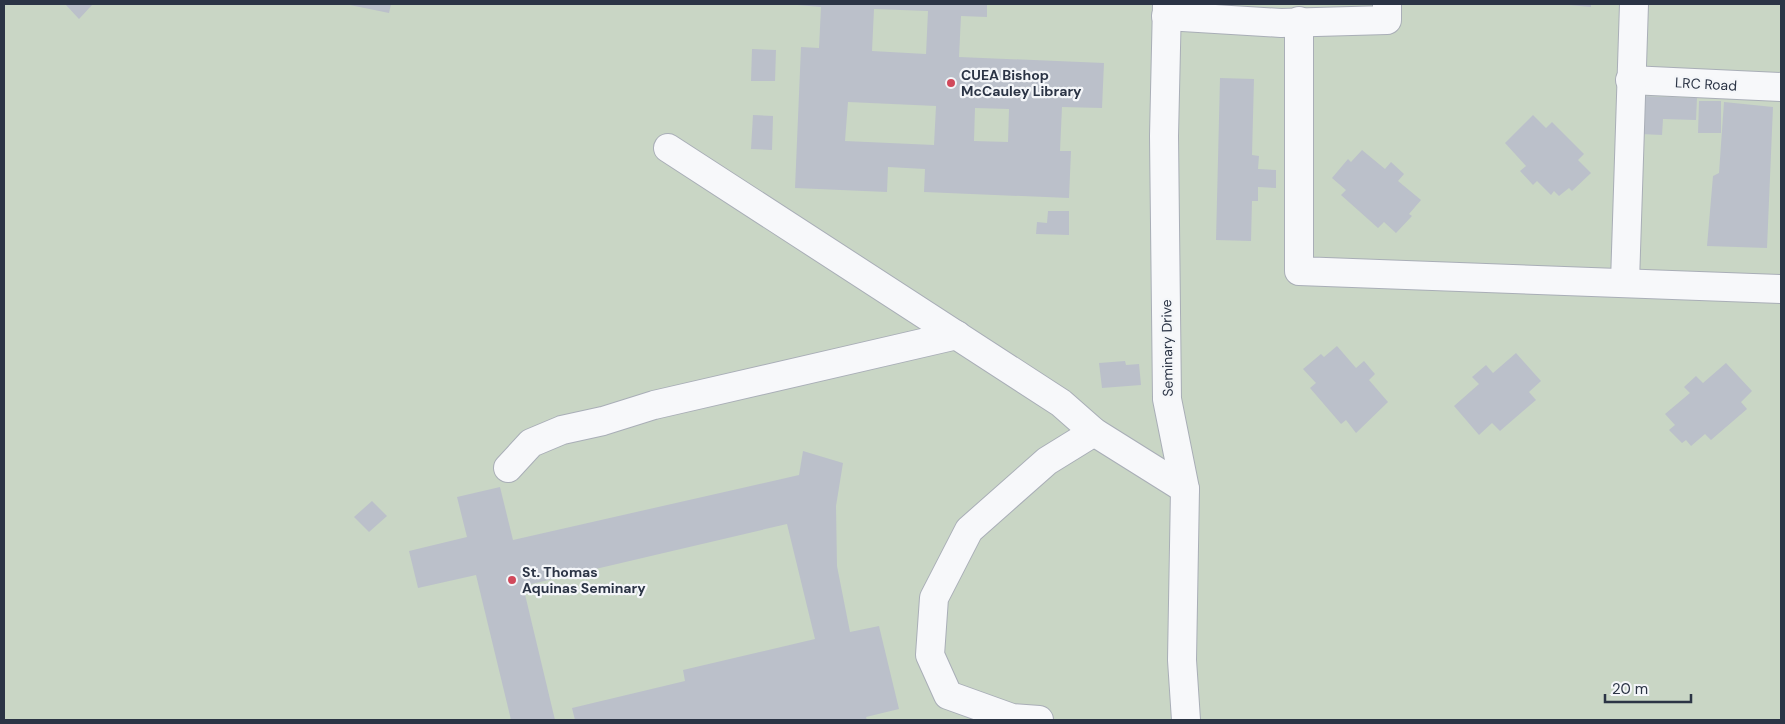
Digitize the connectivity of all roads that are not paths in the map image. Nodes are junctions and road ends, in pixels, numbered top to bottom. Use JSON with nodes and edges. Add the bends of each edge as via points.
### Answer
{"nodes":[{"id":1,"x":1387,"y":4,"type":"edge"},
{"id":2,"x":1634,"y":4,"type":"edge"},
{"id":3,"x":1166,"y":10,"type":"edge"},
{"id":4,"x":1286,"y":16,"type":"edge"},
{"id":5,"x":1630,"y":80,"type":"junction"},
{"id":6,"x":1781,"y":87,"type":"edge"},
{"id":7,"x":668,"y":148,"type":"dead end"},
{"id":8,"x":1625,"y":282,"type":"junction"},
{"id":9,"x":1781,"y":289,"type":"edge"},
{"id":10,"x":957,"y":335,"type":"junction"},
{"id":11,"x":1094,"y":432,"type":"junction"},
{"id":12,"x":508,"y":468,"type":"dead end"},
{"id":13,"x":1185,"y":489,"type":"junction"},
{"id":14,"x":1039,"y":720,"type":"edge"},
{"id":15,"x":1186,"y":720,"type":"edge"}],
"edges":[{"from":1,"to":4,"type":"street","via":[[1386,20]]},
{"from":2,"to":5,"type":"street"},
{"from":3,"to":4,"type":"street"},
{"from":3,"to":13,"type":"street","name":"Seminary Drive","via":[[1167,399]]},
{"from":4,"to":8,"type":"street","via":[[1299,271]]},
{"from":5,"to":6,"type":"street","name":"LRC Road"},
{"from":5,"to":8,"type":"street"},
{"from":7,"to":10,"type":"street"},
{"from":8,"to":9,"type":"street"},
{"from":10,"to":11,"type":"street","via":[[1061,403]]},
{"from":10,"to":12,"type":"street","via":[[672,400],[562,430],[531,444]]},
{"from":11,"to":13,"type":"street"},
{"from":11,"to":14,"type":"street","via":[[1046,461],[969,530],[934,598],[930,655],[948,695],[1012,718]]},
{"from":13,"to":15,"type":"street","name":"Seminary Drive","via":[[1182,660]]}]}
